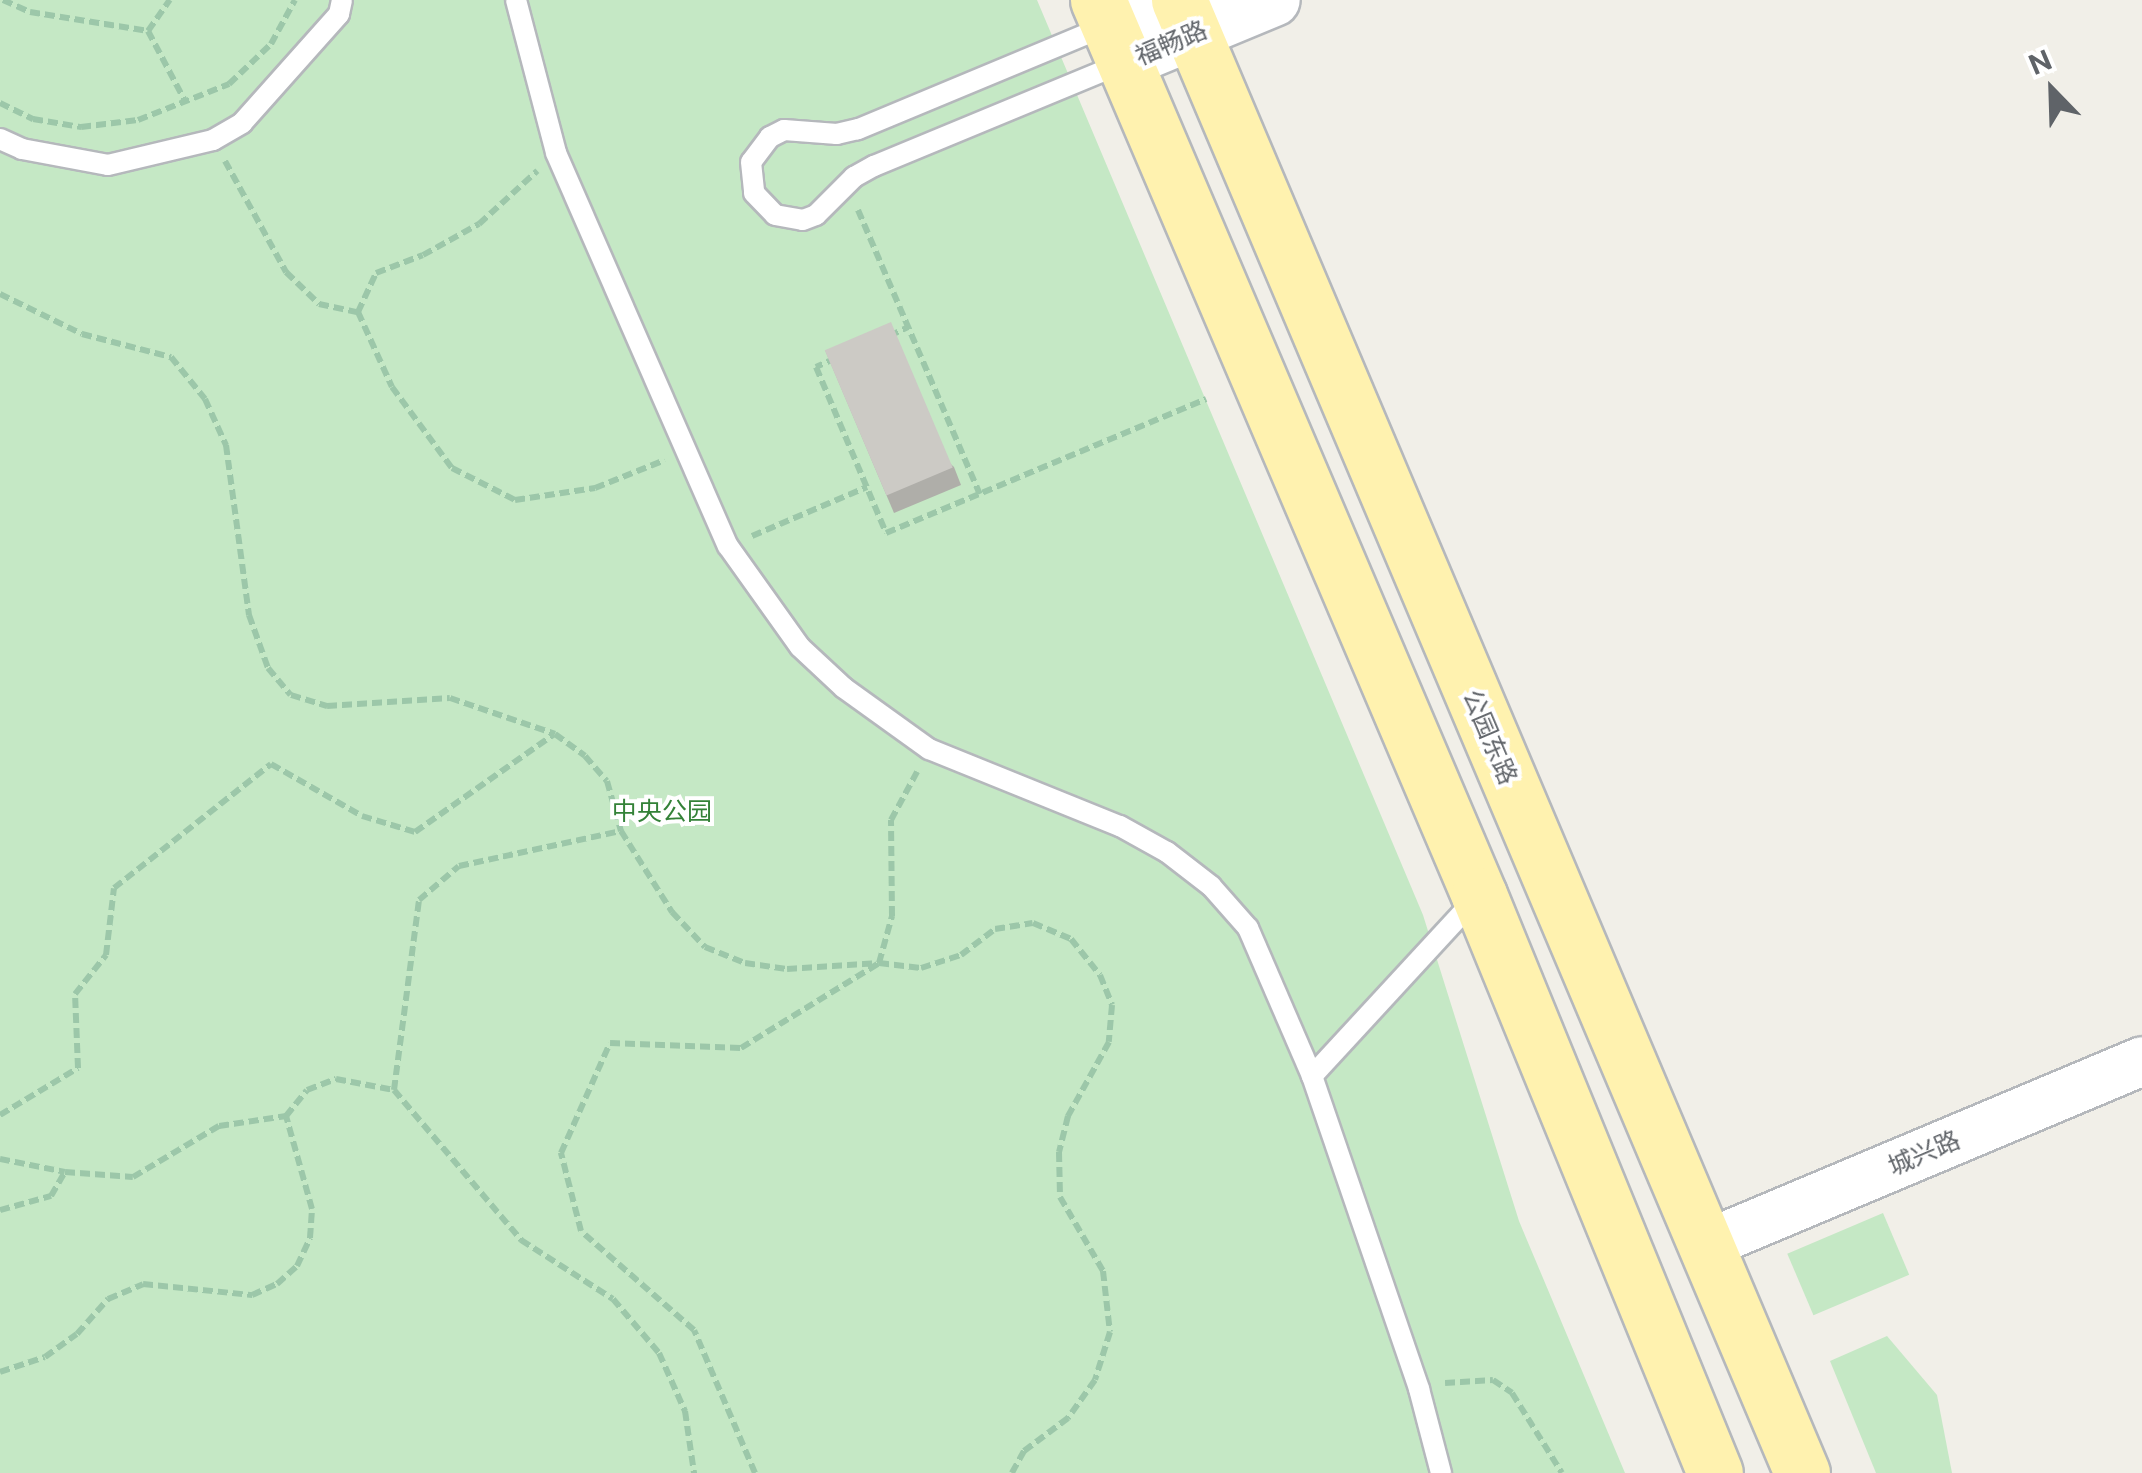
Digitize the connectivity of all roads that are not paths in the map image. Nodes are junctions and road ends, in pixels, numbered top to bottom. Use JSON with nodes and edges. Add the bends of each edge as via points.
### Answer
{"nodes":[{"id":1,"x":342,"y":0,"type":"edge"},
{"id":2,"x":516,"y":0,"type":"edge"},
{"id":3,"x":1274,"y":0,"type":"edge"},
{"id":4,"x":1180,"y":11,"type":"edge"},
{"id":5,"x":1110,"y":29,"type":"edge"},
{"id":6,"x":0,"y":140,"type":"edge"},
{"id":7,"x":1479,"y":895,"type":"junction"},
{"id":8,"x":2142,"y":1061,"type":"edge"},
{"id":9,"x":1312,"y":1076,"type":"junction"},
{"id":10,"x":1706,"y":1246,"type":"junction"},
{"id":11,"x":1441,"y":1473,"type":"edge"},
{"id":12,"x":1715,"y":1473,"type":"edge"},
{"id":13,"x":1802,"y":1473,"type":"edge"}],
"edges":[{"from":1,"to":6,"type":"lane","via":[[338,14],[242,124],[213,140],[108,165]]},
{"from":2,"to":9,"type":"lane","via":[[556,153],[728,546],[800,647],[844,688],[930,749],[1120,826],[1211,886],[1248,928]]},
{"from":3,"to":4,"type":"main road","name":"福畅路"},
{"from":4,"to":5,"type":"main road","name":"福畅路"},
{"from":4,"to":10,"type":"main road","name":"公园东路"},
{"from":5,"to":5,"type":"lane","via":[[858,129],[770,136],[752,162],[754,193],[762,206],[788,220],[816,215],[847,183]]},
{"from":5,"to":7,"type":"main road"},
{"from":7,"to":9,"type":"lane"},
{"from":7,"to":12,"type":"main road"},
{"from":8,"to":10,"type":"street","name":"城兴路"},
{"from":9,"to":11,"type":"lane","via":[[1419,1389]]},
{"from":10,"to":13,"type":"main road","name":"公园东路"}]}
